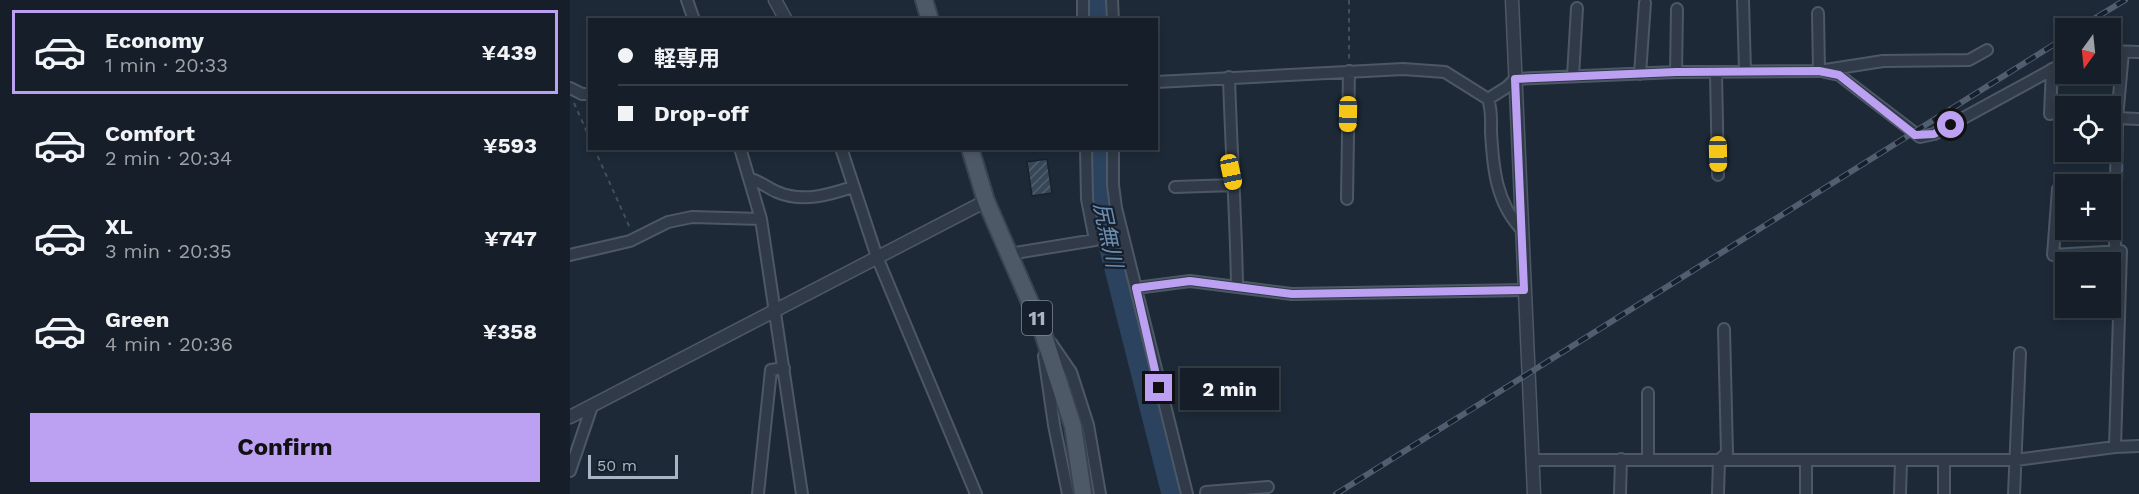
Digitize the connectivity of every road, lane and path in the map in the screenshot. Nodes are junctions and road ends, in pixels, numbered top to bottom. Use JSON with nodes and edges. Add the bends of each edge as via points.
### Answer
{"nodes":[{"id":1,"x":687,"y":0,"type":"edge"},
{"id":2,"x":775,"y":0,"type":"edge"},
{"id":3,"x":924,"y":0,"type":"edge"},
{"id":4,"x":1083,"y":0,"type":"edge"},
{"id":5,"x":1113,"y":0,"type":"edge"},
{"id":6,"x":1349,"y":0,"type":"edge"},
{"id":7,"x":1512,"y":0,"type":"edge"},
{"id":8,"x":1743,"y":0,"type":"edge"},
{"id":9,"x":1644,"y":3,"type":"dead end"},
{"id":10,"x":1577,"y":8,"type":"dead end"},
{"id":11,"x":1677,"y":9,"type":"dead end"},
{"id":12,"x":1818,"y":13,"type":"dead end"},
{"id":13,"x":693,"y":18,"type":"edge"},
{"id":14,"x":785,"y":18,"type":"edge"},
{"id":15,"x":929,"y":18,"type":"edge"},
{"id":16,"x":1083,"y":18,"type":"edge"},
{"id":17,"x":1113,"y":18,"type":"edge"},
{"id":18,"x":1987,"y":50,"type":"dead end"},
{"id":19,"x":2123,"y":52,"type":"joint"},
{"id":20,"x":2139,"y":52,"type":"edge"},
{"id":21,"x":2055,"y":68,"type":"edge"},
{"id":22,"x":2052,"y":69,"type":"junction"},
{"id":23,"x":1349,"y":71,"type":"junction"},
{"id":24,"x":1745,"y":71,"type":"junction"},
{"id":25,"x":1819,"y":71,"type":"junction"},
{"id":26,"x":1676,"y":72,"type":"junction"},
{"id":27,"x":1716,"y":73,"type":"junction"},
{"id":28,"x":1640,"y":74,"type":"junction"},
{"id":29,"x":1573,"y":76,"type":"junction"},
{"id":30,"x":1229,"y":77,"type":"junction"},
{"id":31,"x":1515,"y":79,"type":"junction"},
{"id":32,"x":1158,"y":82,"type":"edge"},
{"id":33,"x":571,"y":89,"type":"edge"},
{"id":34,"x":588,"y":93,"type":"edge"},
{"id":35,"x":2119,"y":96,"type":"edge"},
{"id":36,"x":1488,"y":99,"type":"junction"},
{"id":37,"x":2050,"y":114,"type":"dead end"},
{"id":38,"x":2121,"y":118,"type":"edge"},
{"id":39,"x":2139,"y":119,"type":"edge"},
{"id":40,"x":588,"y":135,"type":"edge"},
{"id":41,"x":595,"y":150,"type":"edge"},
{"id":42,"x":741,"y":150,"type":"edge"},
{"id":43,"x":842,"y":150,"type":"edge"},
{"id":44,"x":971,"y":150,"type":"edge"},
{"id":45,"x":1086,"y":150,"type":"edge"},
{"id":46,"x":1113,"y":150,"type":"edge"},
{"id":47,"x":2116,"y":162,"type":"edge"},
{"id":48,"x":1718,"y":175,"type":"dead end"},
{"id":49,"x":751,"y":179,"type":"junction"},
{"id":50,"x":1234,"y":185,"type":"junction"},
{"id":51,"x":853,"y":187,"type":"junction"},
{"id":52,"x":1175,"y":187,"type":"dead end"},
{"id":53,"x":1347,"y":199,"type":"dead end"},
{"id":54,"x":986,"y":201,"type":"junction"},
{"id":55,"x":761,"y":219,"type":"junction"},
{"id":56,"x":2055,"y":229,"type":"edge"},
{"id":57,"x":1522,"y":230,"type":"junction"},
{"id":58,"x":634,"y":239,"type":"junction"},
{"id":59,"x":2115,"y":251,"type":"junction"},
{"id":60,"x":1009,"y":254,"type":"junction"},
{"id":61,"x":570,"y":255,"type":"edge"},
{"id":62,"x":877,"y":257,"type":"junction"},
{"id":63,"x":1237,"y":286,"type":"junction"},
{"id":64,"x":1136,"y":288,"type":"junction"},
{"id":65,"x":1524,"y":290,"type":"junction"},
{"id":66,"x":775,"y":309,"type":"junction"},
{"id":67,"x":1724,"y":329,"type":"dead end"},
{"id":68,"x":1042,"y":330,"type":"junction"},
{"id":69,"x":2020,"y":353,"type":"dead end"},
{"id":70,"x":784,"y":368,"type":"junction"},
{"id":71,"x":1648,"y":393,"type":"dead end"},
{"id":72,"x":592,"y":406,"type":"junction"},
{"id":73,"x":570,"y":417,"type":"edge"},
{"id":74,"x":2139,"y":446,"type":"edge"},
{"id":75,"x":2115,"y":447,"type":"junction"},
{"id":76,"x":1648,"y":458,"type":"junction"},
{"id":77,"x":1621,"y":459,"type":"junction"},
{"id":78,"x":1532,"y":460,"type":"junction"},
{"id":79,"x":1719,"y":460,"type":"junction"},
{"id":80,"x":1806,"y":460,"type":"junction"},
{"id":81,"x":2016,"y":460,"type":"junction"},
{"id":82,"x":1901,"y":461,"type":"junction"},
{"id":83,"x":1944,"y":461,"type":"junction"},
{"id":84,"x":570,"y":471,"type":"edge"},
{"id":85,"x":1268,"y":487,"type":"dead end"},
{"id":86,"x":758,"y":494,"type":"edge"},
{"id":87,"x":802,"y":494,"type":"edge"},
{"id":88,"x":976,"y":494,"type":"edge"},
{"id":89,"x":1068,"y":494,"type":"edge"},
{"id":90,"x":1083,"y":494,"type":"edge"},
{"id":91,"x":1100,"y":494,"type":"edge"},
{"id":92,"x":1186,"y":494,"type":"edge"},
{"id":93,"x":1206,"y":494,"type":"edge"},
{"id":94,"x":1533,"y":494,"type":"edge"},
{"id":95,"x":1620,"y":494,"type":"edge"},
{"id":96,"x":1718,"y":494,"type":"edge"},
{"id":97,"x":1806,"y":494,"type":"edge"},
{"id":98,"x":1900,"y":494,"type":"edge"},
{"id":99,"x":1944,"y":494,"type":"edge"},
{"id":100,"x":2014,"y":494,"type":"edge"}],
"edges":[{"from":1,"to":13,"type":"street"},
{"from":2,"to":14,"type":"street"},
{"from":3,"to":15,"type":"main road"},
{"from":4,"to":16,"type":"street"},
{"from":5,"to":17,"type":"street"},
{"from":6,"to":23,"type":"path"},
{"from":7,"to":31,"type":"street"},
{"from":8,"to":24,"type":"street"},
{"from":9,"to":28,"type":"street"},
{"from":10,"to":29,"type":"street"},
{"from":11,"to":26,"type":"street"},
{"from":12,"to":25,"type":"street"},
{"from":18,"to":25,"type":"street","via":[[1969,60],[1883,61]]},
{"from":19,"to":20,"type":"street"},
{"from":19,"to":35,"type":"street"},
{"from":21,"to":22,"type":"street"},
{"from":22,"to":25,"type":"street","via":[[1934,134],[1920,137],[1839,75]]},
{"from":22,"to":37,"type":"street"},
{"from":23,"to":30,"type":"street"},
{"from":23,"to":36,"type":"street","via":[[1445,72]]},
{"from":23,"to":53,"type":"street"},
{"from":24,"to":25,"type":"street"},
{"from":24,"to":27,"type":"street"},
{"from":26,"to":27,"type":"street"},
{"from":26,"to":28,"type":"street"},
{"from":27,"to":48,"type":"street"},
{"from":28,"to":29,"type":"street"},
{"from":29,"to":31,"type":"street"},
{"from":30,"to":32,"type":"street"},
{"from":30,"to":50,"type":"street"},
{"from":31,"to":36,"type":"street"},
{"from":31,"to":57,"type":"street"},
{"from":33,"to":34,"type":"street"},
{"from":33,"to":40,"type":"path"},
{"from":36,"to":57,"type":"street","via":[[1501,201]]},
{"from":38,"to":39,"type":"street"},
{"from":41,"to":58,"type":"path"},
{"from":42,"to":49,"type":"street"},
{"from":43,"to":51,"type":"street"},
{"from":44,"to":54,"type":"main road","number":"11"},
{"from":45,"to":60,"type":"street","via":[[1087,199],[1095,240]]},
{"from":46,"to":64,"type":"street","via":[[1116,208]]},
{"from":47,"to":59,"type":"street"},
{"from":49,"to":51,"type":"street","via":[[801,198],[825,196]]},
{"from":49,"to":55,"type":"street"},
{"from":50,"to":52,"type":"street"},
{"from":50,"to":63,"type":"street"},
{"from":51,"to":62,"type":"street"},
{"from":54,"to":60,"type":"main road","number":"11"},
{"from":54,"to":62,"type":"street"},
{"from":55,"to":58,"type":"street","via":[[692,217],[668,222]]},
{"from":55,"to":66,"type":"street"},
{"from":56,"to":59,"type":"street","via":[[2053,255]]},
{"from":57,"to":65,"type":"street"},
{"from":58,"to":61,"type":"street"},
{"from":59,"to":75,"type":"street","via":[[2121,250]]},
{"from":60,"to":68,"type":"main road","number":"11"},
{"from":62,"to":66,"type":"street"},
{"from":62,"to":88,"type":"street"},
{"from":63,"to":64,"type":"street","via":[[1190,281]]},
{"from":63,"to":65,"type":"street","via":[[1292,294]]},
{"from":64,"to":92,"type":"street"},
{"from":65,"to":78,"type":"street"},
{"from":66,"to":70,"type":"street"},
{"from":66,"to":72,"type":"street"},
{"from":67,"to":79,"type":"street","via":[[1727,453]]},
{"from":68,"to":89,"type":"street","via":[[1054,425]]},
{"from":68,"to":90,"type":"main road","number":"11","via":[[1073,426]]},
{"from":68,"to":91,"type":"street","via":[[1071,372],[1088,425]]},
{"from":69,"to":81,"type":"street"},
{"from":70,"to":86,"type":"street","via":[[771,370]]},
{"from":70,"to":87,"type":"street"},
{"from":71,"to":76,"type":"street"},
{"from":72,"to":73,"type":"street"},
{"from":72,"to":84,"type":"street"},
{"from":74,"to":75,"type":"street"},
{"from":75,"to":81,"type":"street"},
{"from":76,"to":77,"type":"street"},
{"from":76,"to":79,"type":"street"},
{"from":77,"to":78,"type":"street"},
{"from":77,"to":95,"type":"street"},
{"from":78,"to":94,"type":"street"},
{"from":79,"to":80,"type":"street"},
{"from":79,"to":96,"type":"street"},
{"from":80,"to":82,"type":"street"},
{"from":80,"to":97,"type":"street"},
{"from":81,"to":83,"type":"street"},
{"from":81,"to":100,"type":"street"},
{"from":82,"to":83,"type":"street"},
{"from":82,"to":98,"type":"street"},
{"from":83,"to":99,"type":"street"},
{"from":85,"to":93,"type":"street"}]}
